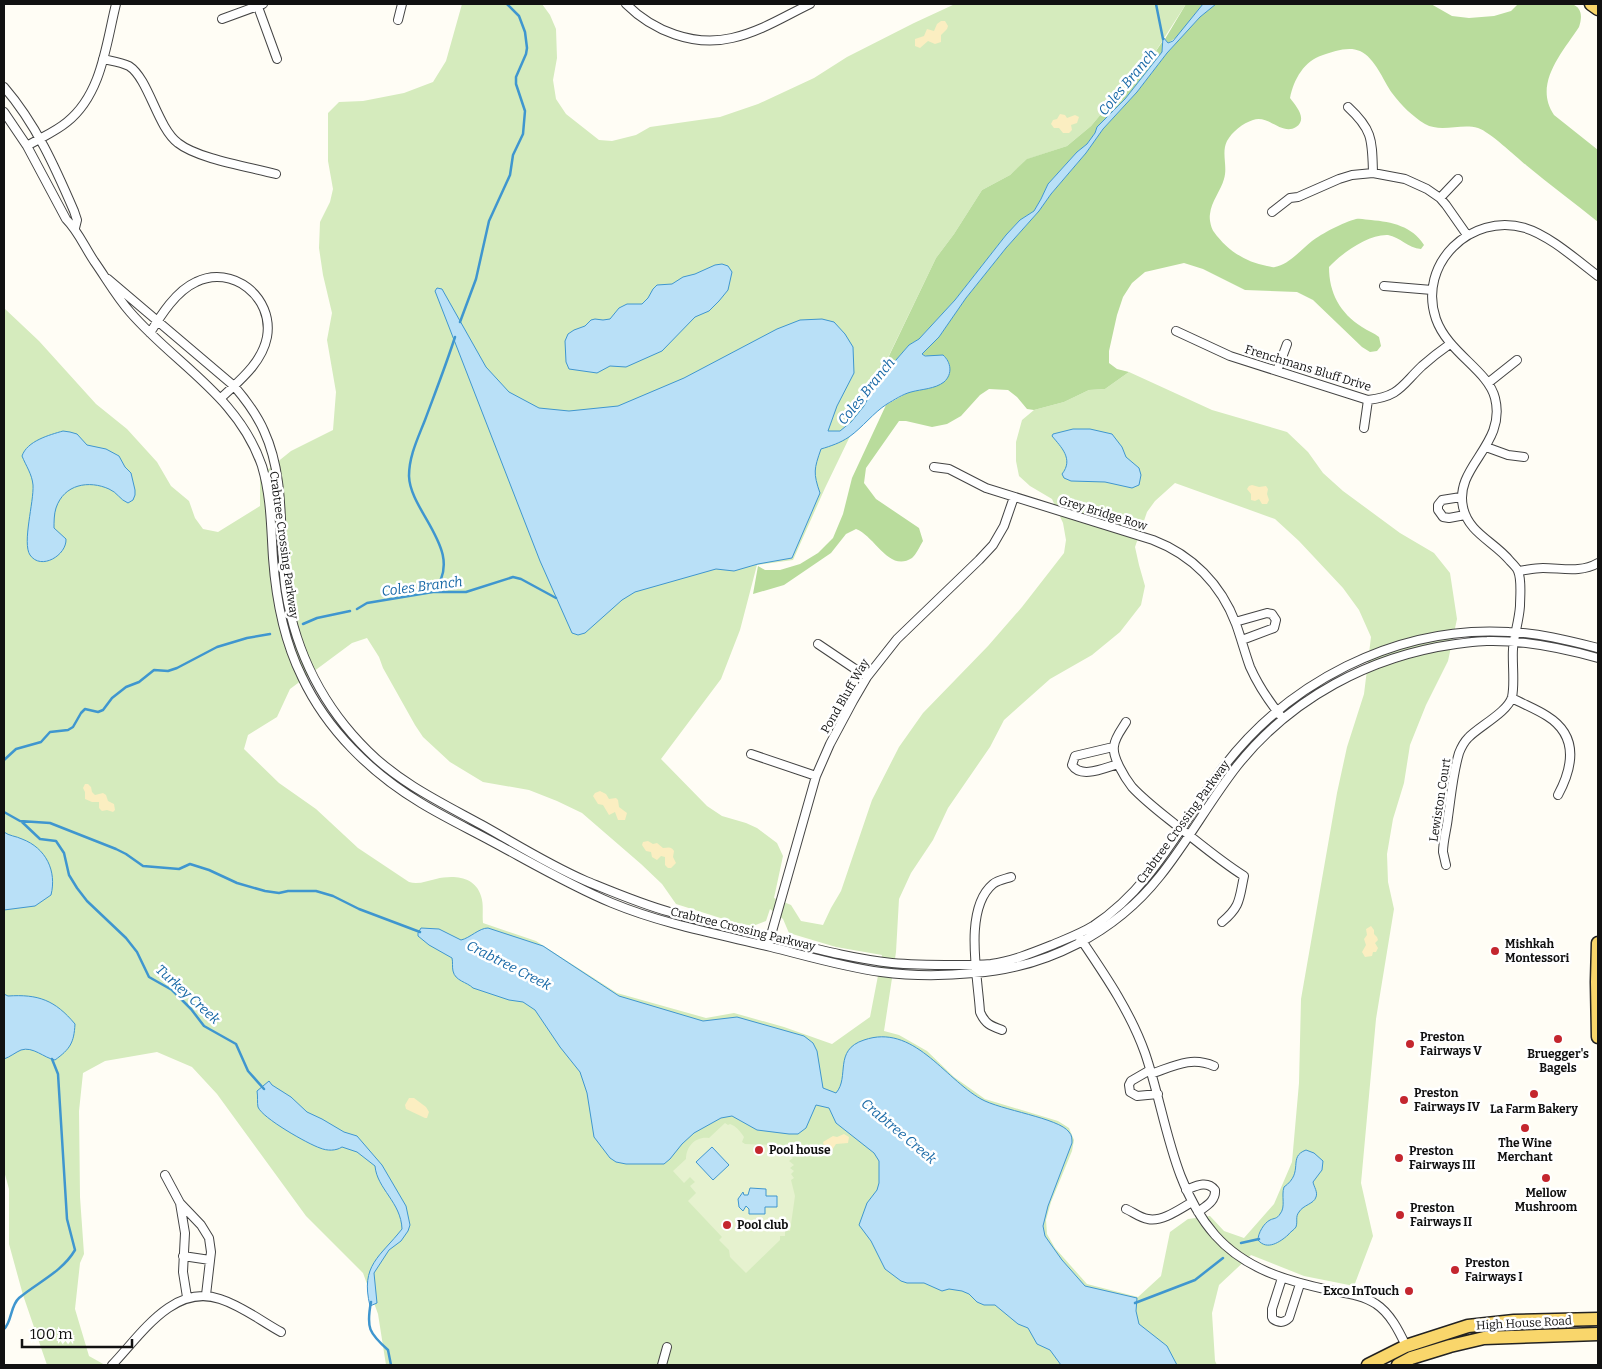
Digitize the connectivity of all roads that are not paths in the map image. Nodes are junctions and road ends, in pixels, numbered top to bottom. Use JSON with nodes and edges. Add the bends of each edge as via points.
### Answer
{"nodes":[{"id":1,"x":116,"y":4,"type":"edge"},
{"id":2,"x":402,"y":4,"type":"edge"},
{"id":3,"x":626,"y":4,"type":"edge"},
{"id":4,"x":810,"y":4,"type":"edge"},
{"id":5,"x":1591,"y":4,"type":"edge"},
{"id":6,"x":261,"y":5,"type":"edge"},
{"id":7,"x":1598,"y":9,"type":"edge"},
{"id":8,"x":222,"y":19,"type":"dead end"},
{"id":9,"x":398,"y":20,"type":"dead end"},
{"id":10,"x":103,"y":59,"type":"junction"},
{"id":11,"x":277,"y":59,"type":"dead end"},
{"id":12,"x":4,"y":87,"type":"edge"},
{"id":13,"x":1348,"y":107,"type":"dead end"},
{"id":14,"x":4,"y":112,"type":"edge"},
{"id":15,"x":40,"y":138,"type":"junction"},
{"id":16,"x":27,"y":146,"type":"junction"},
{"id":17,"x":1373,"y":173,"type":"junction"},
{"id":18,"x":276,"y":174,"type":"dead end"},
{"id":19,"x":1458,"y":179,"type":"dead end"},
{"id":20,"x":1440,"y":198,"type":"junction"},
{"id":21,"x":1272,"y":212,"type":"dead end"},
{"id":22,"x":75,"y":228,"type":"junction"},
{"id":23,"x":1467,"y":235,"type":"junction"},
{"id":24,"x":1598,"y":276,"type":"edge"},
{"id":25,"x":106,"y":278,"type":"junction"},
{"id":26,"x":1384,"y":286,"type":"dead end"},
{"id":27,"x":1432,"y":290,"type":"junction"},
{"id":28,"x":158,"y":320,"type":"junction"},
{"id":29,"x":1176,"y":331,"type":"dead end"},
{"id":30,"x":150,"y":333,"type":"junction"},
{"id":31,"x":1287,"y":344,"type":"dead end"},
{"id":32,"x":1450,"y":344,"type":"junction"},
{"id":33,"x":1517,"y":360,"type":"dead end"},
{"id":34,"x":1276,"y":371,"type":"junction"},
{"id":35,"x":1488,"y":383,"type":"junction"},
{"id":36,"x":234,"y":386,"type":"junction"},
{"id":37,"x":221,"y":398,"type":"junction"},
{"id":38,"x":1368,"y":400,"type":"junction"},
{"id":39,"x":1364,"y":428,"type":"dead end"},
{"id":40,"x":1486,"y":447,"type":"junction"},
{"id":41,"x":1524,"y":457,"type":"dead end"},
{"id":42,"x":934,"y":467,"type":"dead end"},
{"id":43,"x":1461,"y":497,"type":"junction"},
{"id":44,"x":1014,"y":498,"type":"junction"},
{"id":45,"x":1465,"y":515,"type":"junction"},
{"id":46,"x":1598,"y":563,"type":"edge"},
{"id":47,"x":1519,"y":572,"type":"junction"},
{"id":48,"x":1235,"y":622,"type":"junction"},
{"id":49,"x":1516,"y":632,"type":"junction"},
{"id":50,"x":1242,"y":640,"type":"junction"},
{"id":51,"x":1514,"y":642,"type":"junction"},
{"id":52,"x":818,"y":644,"type":"dead end"},
{"id":53,"x":1598,"y":648,"type":"edge"},
{"id":54,"x":1598,"y":658,"type":"edge"},
{"id":55,"x":867,"y":677,"type":"junction"},
{"id":56,"x":1512,"y":698,"type":"junction"},
{"id":57,"x":1278,"y":712,"type":"junction"},
{"id":58,"x":1283,"y":719,"type":"junction"},
{"id":59,"x":1126,"y":722,"type":"dead end"},
{"id":60,"x":1113,"y":747,"type":"junction"},
{"id":61,"x":751,"y":754,"type":"dead end"},
{"id":62,"x":1118,"y":764,"type":"junction"},
{"id":63,"x":816,"y":776,"type":"junction"},
{"id":64,"x":1558,"y":795,"type":"dead end"},
{"id":65,"x":1181,"y":829,"type":"junction"},
{"id":66,"x":1189,"y":835,"type":"junction"},
{"id":67,"x":1446,"y":865,"type":"dead end"},
{"id":68,"x":1011,"y":877,"type":"dead end"},
{"id":69,"x":1222,"y":922,"type":"dead end"},
{"id":70,"x":1078,"y":934,"type":"junction"},
{"id":71,"x":770,"y":937,"type":"junction"},
{"id":72,"x":1083,"y":942,"type":"junction"},
{"id":73,"x":1598,"y":943,"type":"edge"},
{"id":74,"x":768,"y":947,"type":"junction"},
{"id":75,"x":976,"y":965,"type":"junction"},
{"id":76,"x":977,"y":973,"type":"junction"},
{"id":77,"x":1002,"y":1030,"type":"dead end"},
{"id":78,"x":1598,"y":1037,"type":"edge"},
{"id":79,"x":1214,"y":1066,"type":"dead end"},
{"id":80,"x":1150,"y":1072,"type":"junction"},
{"id":81,"x":1158,"y":1094,"type":"junction"},
{"id":82,"x":165,"y":1175,"type":"dead end"},
{"id":83,"x":1186,"y":1190,"type":"junction"},
{"id":84,"x":1192,"y":1202,"type":"junction"},
{"id":85,"x":180,"y":1203,"type":"junction"},
{"id":86,"x":1126,"y":1209,"type":"dead end"},
{"id":87,"x":1198,"y":1212,"type":"junction"},
{"id":88,"x":183,"y":1256,"type":"junction"},
{"id":89,"x":210,"y":1260,"type":"junction"},
{"id":90,"x":1282,"y":1278,"type":"junction"},
{"id":91,"x":1300,"y":1284,"type":"junction"},
{"id":92,"x":206,"y":1295,"type":"junction"},
{"id":93,"x":187,"y":1297,"type":"junction"},
{"id":94,"x":1598,"y":1319,"type":"edge"},
{"id":95,"x":281,"y":1332,"type":"dead end"},
{"id":96,"x":1598,"y":1334,"type":"edge"},
{"id":97,"x":1406,"y":1346,"type":"junction"},
{"id":98,"x":667,"y":1347,"type":"dead end"},
{"id":99,"x":112,"y":1365,"type":"edge"},
{"id":100,"x":662,"y":1365,"type":"edge"},
{"id":101,"x":1368,"y":1365,"type":"edge"},
{"id":102,"x":1398,"y":1365,"type":"edge"}],
"edges":[{"from":1,"to":10,"type":"street"},
{"from":2,"to":9,"type":"street"},
{"from":3,"to":4,"type":"street","via":[[666,32],[711,40],[744,35]]},
{"from":5,"to":7,"type":"main road"},
{"from":6,"to":8,"type":"street"},
{"from":6,"to":11,"type":"street"},
{"from":10,"to":15,"type":"street","via":[[90,95],[77,112],[66,123]]},
{"from":10,"to":18,"type":"street","via":[[126,65],[137,74],[169,134],[185,149]]},
{"from":12,"to":15,"type":"street","name":"Crabtree Crossing Parkway"},
{"from":13,"to":17,"type":"street","via":[[1369,133]]},
{"from":14,"to":16,"type":"street","name":"Crabtree Crossing Parkway"},
{"from":15,"to":16,"type":"street"},
{"from":15,"to":22,"type":"street","name":"Crabtree Crossing Parkway","via":[[74,211]]},
{"from":16,"to":22,"type":"street","name":"Crabtree Crossing Parkway","via":[[66,219]]},
{"from":17,"to":20,"type":"street","via":[[1405,179]]},
{"from":17,"to":21,"type":"street","via":[[1339,179],[1290,198]]},
{"from":19,"to":20,"type":"street"},
{"from":20,"to":23,"type":"street"},
{"from":22,"to":25,"type":"street","name":"Crabtree Crossing Parkway"},
{"from":23,"to":24,"type":"street","via":[[1496,226],[1528,229]]},
{"from":23,"to":27,"type":"street","via":[[1445,256]]},
{"from":25,"to":28,"type":"street","name":"Crabtree Crossing Parkway"},
{"from":25,"to":30,"type":"street","name":"Crabtree Crossing Parkway"},
{"from":26,"to":27,"type":"street"},
{"from":27,"to":32,"type":"street","via":[[1436,320]]},
{"from":28,"to":30,"type":"street"},
{"from":28,"to":36,"type":"street","name":"Crabtree Crossing Parkway"},
{"from":28,"to":36,"type":"street","via":[[182,291],[196,281],[217,276],[240,282],[250,289],[266,315],[267,338],[257,361]]},
{"from":29,"to":34,"type":"street","name":"Frenchmans Bluff Drive","via":[[1230,356]]},
{"from":30,"to":37,"type":"street","name":"Crabtree Crossing Parkway"},
{"from":31,"to":34,"type":"street"},
{"from":32,"to":35,"type":"street"},
{"from":32,"to":38,"type":"street","name":"Frenchmans Bluff Drive","via":[[1399,390],[1386,397]]},
{"from":33,"to":35,"type":"street"},
{"from":34,"to":38,"type":"street","name":"Frenchmans Bluff Drive"},
{"from":35,"to":40,"type":"street","via":[[1495,395],[1497,420],[1495,432]]},
{"from":36,"to":37,"type":"street"},
{"from":36,"to":71,"type":"street","name":"Crabtree Crossing Parkway","via":[[265,432],[272,453],[280,500],[286,590],[302,653],[316,684],[367,751],[417,789],[582,879],[668,912]]},
{"from":37,"to":74,"type":"street","name":"Crabtree Crossing Parkway","via":[[242,423],[266,481],[277,599],[290,649],[309,690],[331,725],[350,746],[384,778],[413,798],[572,884],[614,904],[650,916]]},
{"from":38,"to":39,"type":"street"},
{"from":40,"to":41,"type":"street"},
{"from":40,"to":43,"type":"street","via":[[1466,479]]},
{"from":42,"to":44,"type":"street","name":"Grey Bridge Row","via":[[949,469],[976,484]]},
{"from":43,"to":45,"type":"street"},
{"from":43,"to":45,"type":"street","via":[[1442,500],[1438,510],[1448,518]]},
{"from":44,"to":48,"type":"street","name":"Grey Bridge Row","via":[[1138,535],[1176,550],[1210,579]]},
{"from":44,"to":55,"type":"street","name":"Pond Bluff Way","via":[[993,545],[903,632]]},
{"from":45,"to":47,"type":"street","via":[[1475,530],[1505,555]]},
{"from":46,"to":47,"type":"street","via":[[1575,570],[1543,568]]},
{"from":47,"to":49,"type":"street","via":[[1520,604]]},
{"from":48,"to":50,"type":"street","name":"Grey Bridge Row"},
{"from":48,"to":50,"type":"street","via":[[1267,613],[1276,620],[1274,628],[1269,631]]},
{"from":49,"to":51,"type":"street"},
{"from":49,"to":53,"type":"street","name":"Crabtree Crossing Parkway"},
{"from":49,"to":57,"type":"street","name":"Crabtree Crossing Parkway","via":[[1475,632],[1424,639],[1389,649],[1328,676]]},
{"from":50,"to":57,"type":"street","name":"Grey Bridge Row","via":[[1258,683]]},
{"from":51,"to":54,"type":"street","name":"Crabtree Crossing Parkway"},
{"from":51,"to":56,"type":"street"},
{"from":51,"to":58,"type":"street","name":"Crabtree Crossing Parkway","via":[[1484,640],[1443,646],[1381,662],[1334,683]]},
{"from":52,"to":55,"type":"street"},
{"from":55,"to":63,"type":"street","name":"Pond Bluff Way"},
{"from":56,"to":64,"type":"street","via":[[1546,716],[1558,725],[1566,738],[1570,769]]},
{"from":56,"to":67,"type":"street","name":"Lewiston Court","via":[[1467,738],[1460,749],[1443,850]]},
{"from":57,"to":58,"type":"street","name":"Grey Bridge Row"},
{"from":57,"to":65,"type":"street","name":"Crabtree Crossing Parkway","via":[[1232,756]]},
{"from":58,"to":66,"type":"street","name":"Crabtree Crossing Parkway","via":[[1236,767]]},
{"from":59,"to":60,"type":"street"},
{"from":60,"to":62,"type":"street"},
{"from":60,"to":62,"type":"street","via":[[1080,753],[1072,764],[1082,772]]},
{"from":61,"to":63,"type":"street"},
{"from":62,"to":65,"type":"street","via":[[1132,786]]},
{"from":63,"to":71,"type":"street","name":"Pond Bluff Way"},
{"from":65,"to":66,"type":"street"},
{"from":65,"to":70,"type":"street","name":"Crabtree Crossing Parkway","via":[[1138,888],[1111,912]]},
{"from":66,"to":69,"type":"street","via":[[1244,876],[1238,904]]},
{"from":66,"to":72,"type":"street","name":"Crabtree Crossing Parkway","via":[[1161,875],[1136,903]]},
{"from":68,"to":75,"type":"street","via":[[995,882],[979,905],[974,933]]},
{"from":70,"to":72,"type":"street"},
{"from":70,"to":75,"type":"street","name":"Crabtree Crossing Parkway","via":[[1019,958]]},
{"from":71,"to":74,"type":"street","name":"Pond Bluff Way"},
{"from":71,"to":75,"type":"street","name":"Crabtree Crossing Parkway","via":[[886,962]]},
{"from":72,"to":76,"type":"street","name":"Crabtree Crossing Parkway","via":[[1030,963]]},
{"from":72,"to":80,"type":"street","via":[[1132,1021]]},
{"from":73,"to":78,"type":"main road"},
{"from":74,"to":76,"type":"street","name":"Crabtree Crossing Parkway","via":[[885,973]]},
{"from":75,"to":76,"type":"street"},
{"from":76,"to":77,"type":"street","via":[[983,1020]]},
{"from":79,"to":80,"type":"street","via":[[1191,1061]]},
{"from":80,"to":81,"type":"street"},
{"from":80,"to":81,"type":"street","via":[[1131,1080],[1128,1088],[1136,1096]]},
{"from":81,"to":83,"type":"street"},
{"from":82,"to":85,"type":"street"},
{"from":83,"to":84,"type":"street"},
{"from":83,"to":87,"type":"street","via":[[1202,1184],[1215,1190],[1213,1200]]},
{"from":84,"to":86,"type":"street","via":[[1154,1220]]},
{"from":84,"to":87,"type":"street"},
{"from":85,"to":88,"type":"street","via":[[185,1233]]},
{"from":85,"to":89,"type":"street","via":[[207,1233],[211,1244]]},
{"from":87,"to":90,"type":"street","via":[[1216,1237],[1233,1251],[1258,1268]]},
{"from":88,"to":89,"type":"street"},
{"from":88,"to":93,"type":"street"},
{"from":89,"to":92,"type":"street"},
{"from":90,"to":91,"type":"street"},
{"from":90,"to":91,"type":"street","via":[[1271,1313],[1279,1322],[1286,1322],[1289,1318]]},
{"from":91,"to":97,"type":"street","via":[[1359,1296],[1376,1304],[1393,1322]]},
{"from":92,"to":93,"type":"street"},
{"from":92,"to":95,"type":"street","via":[[230,1303]]},
{"from":93,"to":99,"type":"street","via":[[163,1312]]},
{"from":94,"to":97,"type":"main road","name":"High House Road","via":[[1479,1324]]},
{"from":96,"to":102,"type":"main road","name":"High House Road","via":[[1484,1338],[1411,1358]]},
{"from":97,"to":101,"type":"main road","name":"High House Road"},
{"from":98,"to":100,"type":"street"}]}
